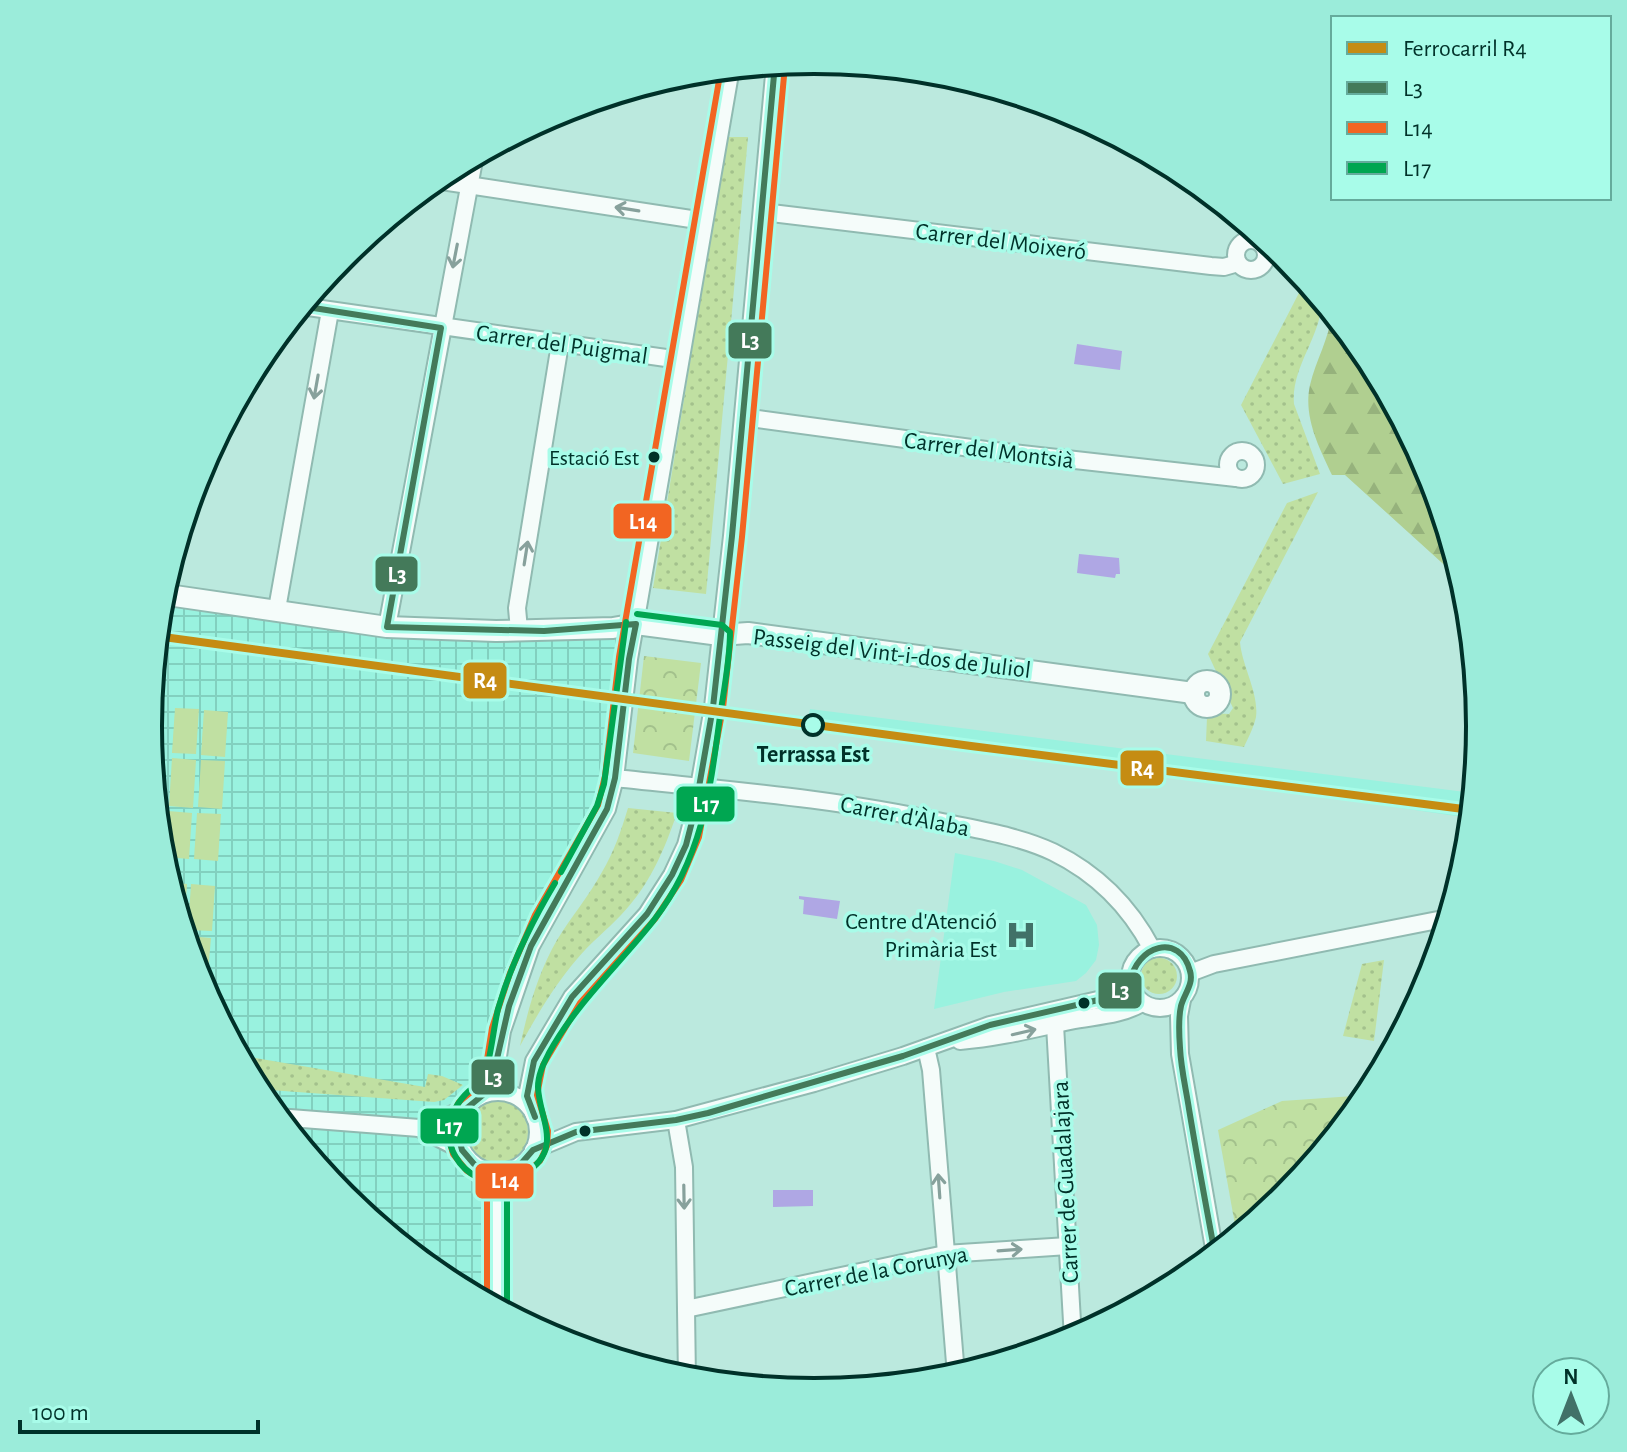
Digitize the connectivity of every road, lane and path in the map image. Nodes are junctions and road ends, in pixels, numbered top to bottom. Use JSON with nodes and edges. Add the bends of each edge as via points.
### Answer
{"nodes":[{"id":1,"x":774,"y":75,"type":"edge"},
{"id":2,"x":729,"y":80,"type":"edge"},
{"id":3,"x":472,"y":171,"type":"edge"},
{"id":4,"x":453,"y":183,"type":"edge"},
{"id":5,"x":469,"y":185,"type":"junction"},
{"id":6,"x":763,"y":212,"type":"junction"},
{"id":7,"x":704,"y":221,"type":"junction"},
{"id":8,"x":1238,"y":263,"type":"dead end"},
{"id":9,"x":313,"y":308,"type":"edge"},
{"id":10,"x":330,"y":311,"type":"junction"},
{"id":11,"x":441,"y":328,"type":"junction"},
{"id":12,"x":560,"y":344,"type":"junction"},
{"id":13,"x":680,"y":360,"type":"junction"},
{"id":14,"x":743,"y":417,"type":"junction"},
{"id":15,"x":1236,"y":478,"type":"dead end"},
{"id":16,"x":175,"y":596,"type":"edge"},
{"id":17,"x":277,"y":609,"type":"junction"},
{"id":18,"x":636,"y":624,"type":"junction"},
{"id":19,"x":387,"y":627,"type":"junction"},
{"id":20,"x":519,"y":630,"type":"junction"},
{"id":21,"x":720,"y":635,"type":"junction"},
{"id":22,"x":1193,"y":693,"type":"dead end"},
{"id":23,"x":615,"y":778,"type":"junction"},
{"id":24,"x":699,"y":787,"type":"junction"},
{"id":25,"x":1436,"y":920,"type":"edge"},
{"id":26,"x":1152,"y":949,"type":"junction"},
{"id":27,"x":1190,"y":973,"type":"junction"},
{"id":28,"x":1130,"y":983,"type":"junction"},
{"id":29,"x":1182,"y":1000,"type":"junction"},
{"id":30,"x":1142,"y":1003,"type":"junction"},
{"id":31,"x":1164,"y":1009,"type":"junction"},
{"id":32,"x":1055,"y":1025,"type":"junction"},
{"id":33,"x":947,"y":1041,"type":"junction"},
{"id":34,"x":926,"y":1048,"type":"junction"},
{"id":35,"x":1180,"y":1054,"type":"junction"},
{"id":36,"x":472,"y":1103,"type":"junction"},
{"id":37,"x":293,"y":1118,"type":"edge"},
{"id":38,"x":535,"y":1120,"type":"junction"},
{"id":39,"x":676,"y":1120,"type":"junction"},
{"id":40,"x":419,"y":1128,"type":"junction"},
{"id":41,"x":576,"y":1132,"type":"junction"},
{"id":42,"x":462,"y":1150,"type":"junction"},
{"id":43,"x":533,"y":1150,"type":"junction"},
{"id":44,"x":497,"y":1172,"type":"junction"},
{"id":45,"x":1213,"y":1241,"type":"edge"},
{"id":46,"x":1068,"y":1246,"type":"junction"},
{"id":47,"x":945,"y":1254,"type":"junction"},
{"id":48,"x":497,"y":1296,"type":"edge"},
{"id":49,"x":686,"y":1309,"type":"junction"},
{"id":50,"x":1072,"y":1324,"type":"edge"},
{"id":51,"x":955,"y":1362,"type":"edge"},
{"id":52,"x":687,"y":1365,"type":"edge"}],
"edges":[{"from":1,"to":6,"type":"street"},
{"from":2,"to":7,"type":"street"},
{"from":3,"to":5,"type":"street"},
{"from":4,"to":5,"type":"street"},
{"from":7,"to":5,"type":"street","one_way":true},
{"from":5,"to":11,"type":"street","one_way":true},
{"from":6,"to":8,"type":"street","name":"Carrer del Moixeró","via":[[1211,266]]},
{"from":6,"to":14,"type":"street"},
{"from":7,"to":13,"type":"street"},
{"from":9,"to":10,"type":"street","name":"Carrer del Puigmal"},
{"from":10,"to":11,"type":"street","name":"Carrer del Puigmal"},
{"from":10,"to":17,"type":"street","one_way":true},
{"from":11,"to":12,"type":"street","name":"Carrer del Puigmal"},
{"from":11,"to":19,"type":"street"},
{"from":12,"to":13,"type":"street","name":"Carrer del Puigmal"},
{"from":20,"to":12,"type":"street","one_way":true,"via":[[517,608]]},
{"from":13,"to":18,"type":"street"},
{"from":14,"to":15,"type":"street","name":"Carrer del Montsià"},
{"from":14,"to":21,"type":"street"},
{"from":16,"to":17,"type":"street","name":"Passeig del Vint-i-dos de Juliol"},
{"from":17,"to":19,"type":"street","name":"Passeig del Vint-i-dos de Juliol"},
{"from":18,"to":20,"type":"street","name":"Passeig del Vint-i-dos de Juliol"},
{"from":18,"to":21,"type":"street","name":"Passeig del Vint-i-dos de Juliol"},
{"from":18,"to":23,"type":"street"},
{"from":19,"to":20,"type":"street","name":"Passeig del Vint-i-dos de Juliol"},
{"from":21,"to":22,"type":"street","name":"Passeig del Vint-i-dos de Juliol","via":[[748,633]]},
{"from":21,"to":24,"type":"street"},
{"from":23,"to":24,"type":"street","name":"Carrer d'Àlaba"},
{"from":23,"to":36,"type":"street","via":[[607,809],[531,946],[502,1031],[489,1090]]},
{"from":24,"to":26,"type":"street","name":"Carrer d'Àlaba","via":[[909,814],[1023,841],[1069,860],[1104,886]]},
{"from":24,"to":38,"type":"street","via":[[686,845],[672,875],[647,914],[572,997],[534,1061],[527,1096]]},
{"from":25,"to":27,"type":"street"},
{"from":26,"to":27,"type":"street","via":[[1180,955]]},
{"from":26,"to":28,"type":"street","via":[[1132,966]]},
{"from":27,"to":29,"type":"street"},
{"from":28,"to":30,"type":"street"},
{"from":28,"to":33,"type":"street","via":[[1111,997],[990,1025]]},
{"from":29,"to":31,"type":"street"},
{"from":29,"to":35,"type":"street"},
{"from":30,"to":31,"type":"street"},
{"from":30,"to":32,"type":"street"},
{"from":31,"to":35,"type":"street"},
{"from":33,"to":32,"type":"street","one_way":true,"via":[[995,1039]]},
{"from":32,"to":46,"type":"street","name":"Carrer de Guadalajara"},
{"from":33,"to":34,"type":"street"},
{"from":34,"to":39,"type":"street"},
{"from":47,"to":34,"type":"street","one_way":true},
{"from":35,"to":45,"type":"street"},
{"from":36,"to":38,"type":"street","via":[[504,1092],[526,1104]]},
{"from":36,"to":40,"type":"street"},
{"from":36,"to":42,"type":"street","via":[[460,1122]]},
{"from":37,"to":40,"type":"street"},
{"from":38,"to":41,"type":"street"},
{"from":38,"to":43,"type":"street"},
{"from":39,"to":41,"type":"street"},
{"from":39,"to":49,"type":"street","one_way":true,"via":[[684,1167]]},
{"from":40,"to":42,"type":"street"},
{"from":41,"to":43,"type":"street"},
{"from":42,"to":44,"type":"street","via":[[474,1164]]},
{"from":43,"to":44,"type":"street","via":[[519,1166]]},
{"from":44,"to":48,"type":"street"},
{"from":47,"to":46,"type":"street","name":"Carrer de la Corunya","one_way":true},
{"from":46,"to":50,"type":"street","name":"Carrer de Guadalajara"},
{"from":47,"to":49,"type":"street","name":"Carrer de la Corunya"},
{"from":47,"to":51,"type":"street"},
{"from":49,"to":52,"type":"street"}]}
